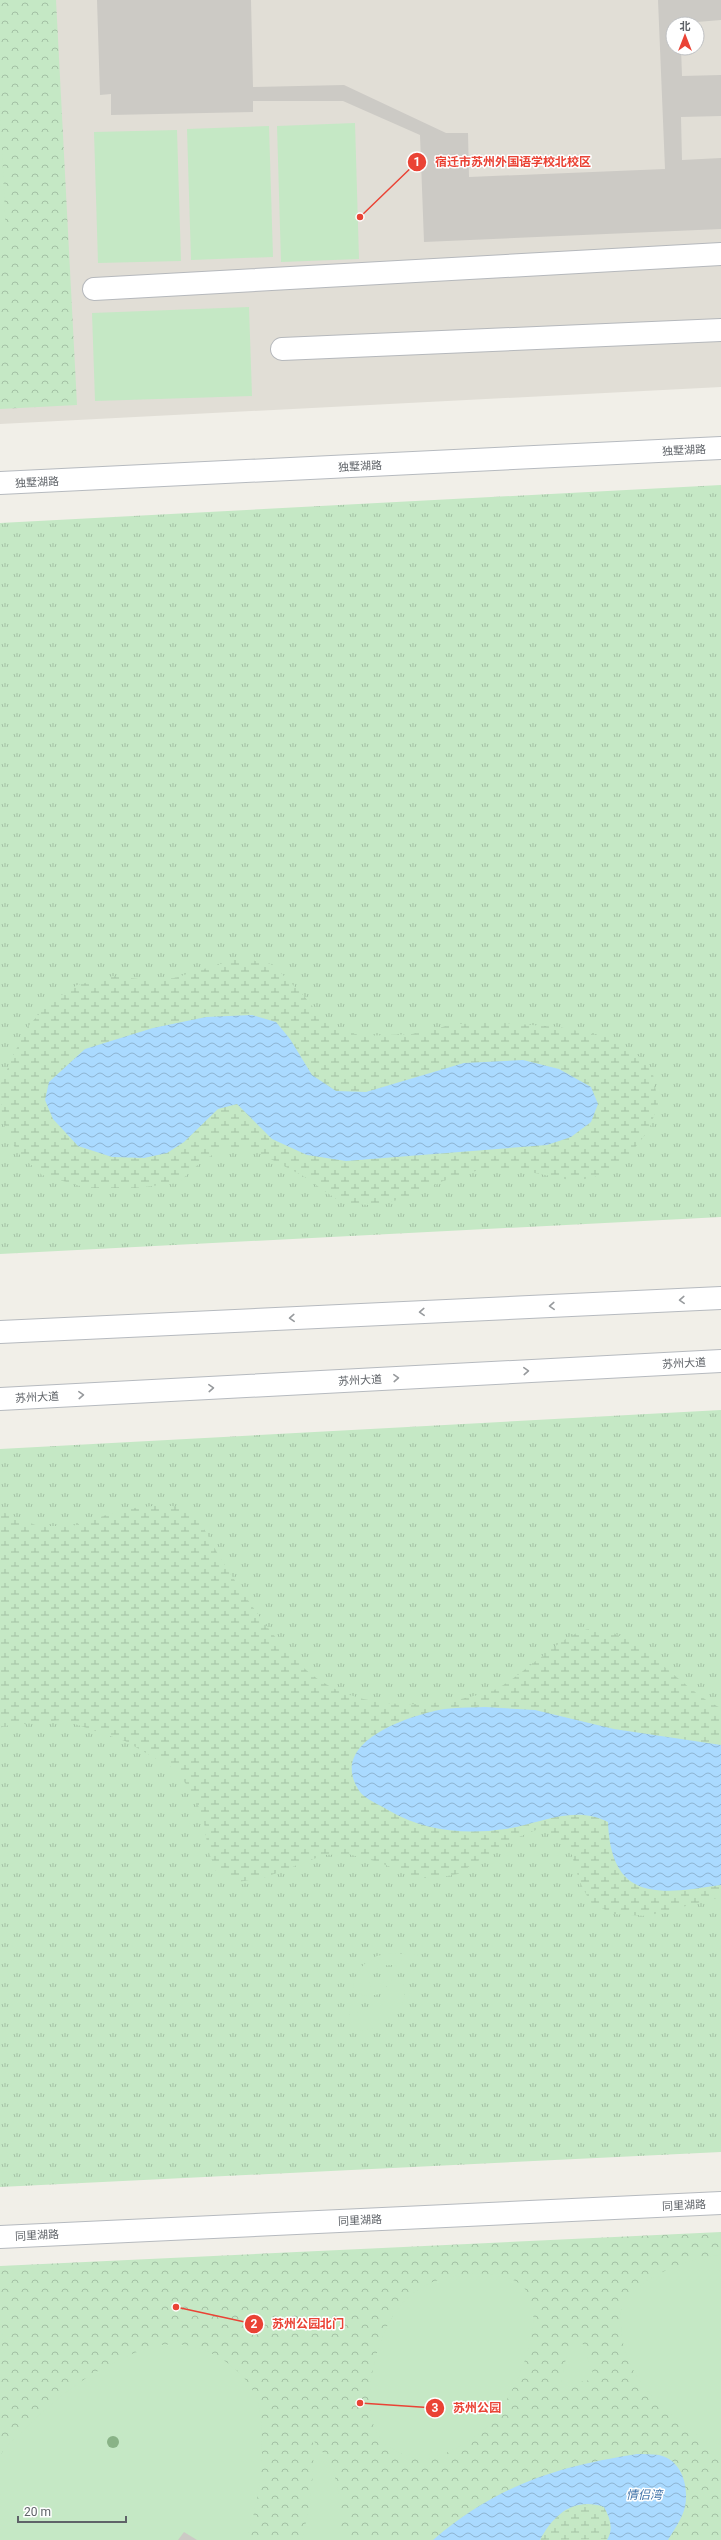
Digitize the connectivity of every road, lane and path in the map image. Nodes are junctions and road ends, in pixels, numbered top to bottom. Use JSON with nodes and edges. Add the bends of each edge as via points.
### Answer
{"nodes":[{"id":1,"x":721,"y":254,"type":"edge"},
{"id":2,"x":94,"y":288,"type":"dead end"},
{"id":3,"x":721,"y":330,"type":"edge"},
{"id":4,"x":282,"y":349,"type":"dead end"},
{"id":5,"x":721,"y":448,"type":"edge"},
{"id":6,"x":0,"y":483,"type":"edge"},
{"id":7,"x":721,"y":1298,"type":"edge"},
{"id":8,"x":0,"y":1332,"type":"edge"},
{"id":9,"x":721,"y":1360,"type":"edge"},
{"id":10,"x":0,"y":1400,"type":"edge"},
{"id":11,"x":721,"y":2203,"type":"edge"},
{"id":12,"x":0,"y":2237,"type":"edge"}],
"edges":[{"from":1,"to":2,"type":"street"},
{"from":3,"to":4,"type":"street"},
{"from":5,"to":6,"type":"street","name":"独墅湖路"},
{"from":7,"to":8,"type":"street","one_way":true},
{"from":10,"to":9,"type":"street","name":"苏州大道","one_way":true},
{"from":11,"to":12,"type":"street","name":"同里湖路"}]}
